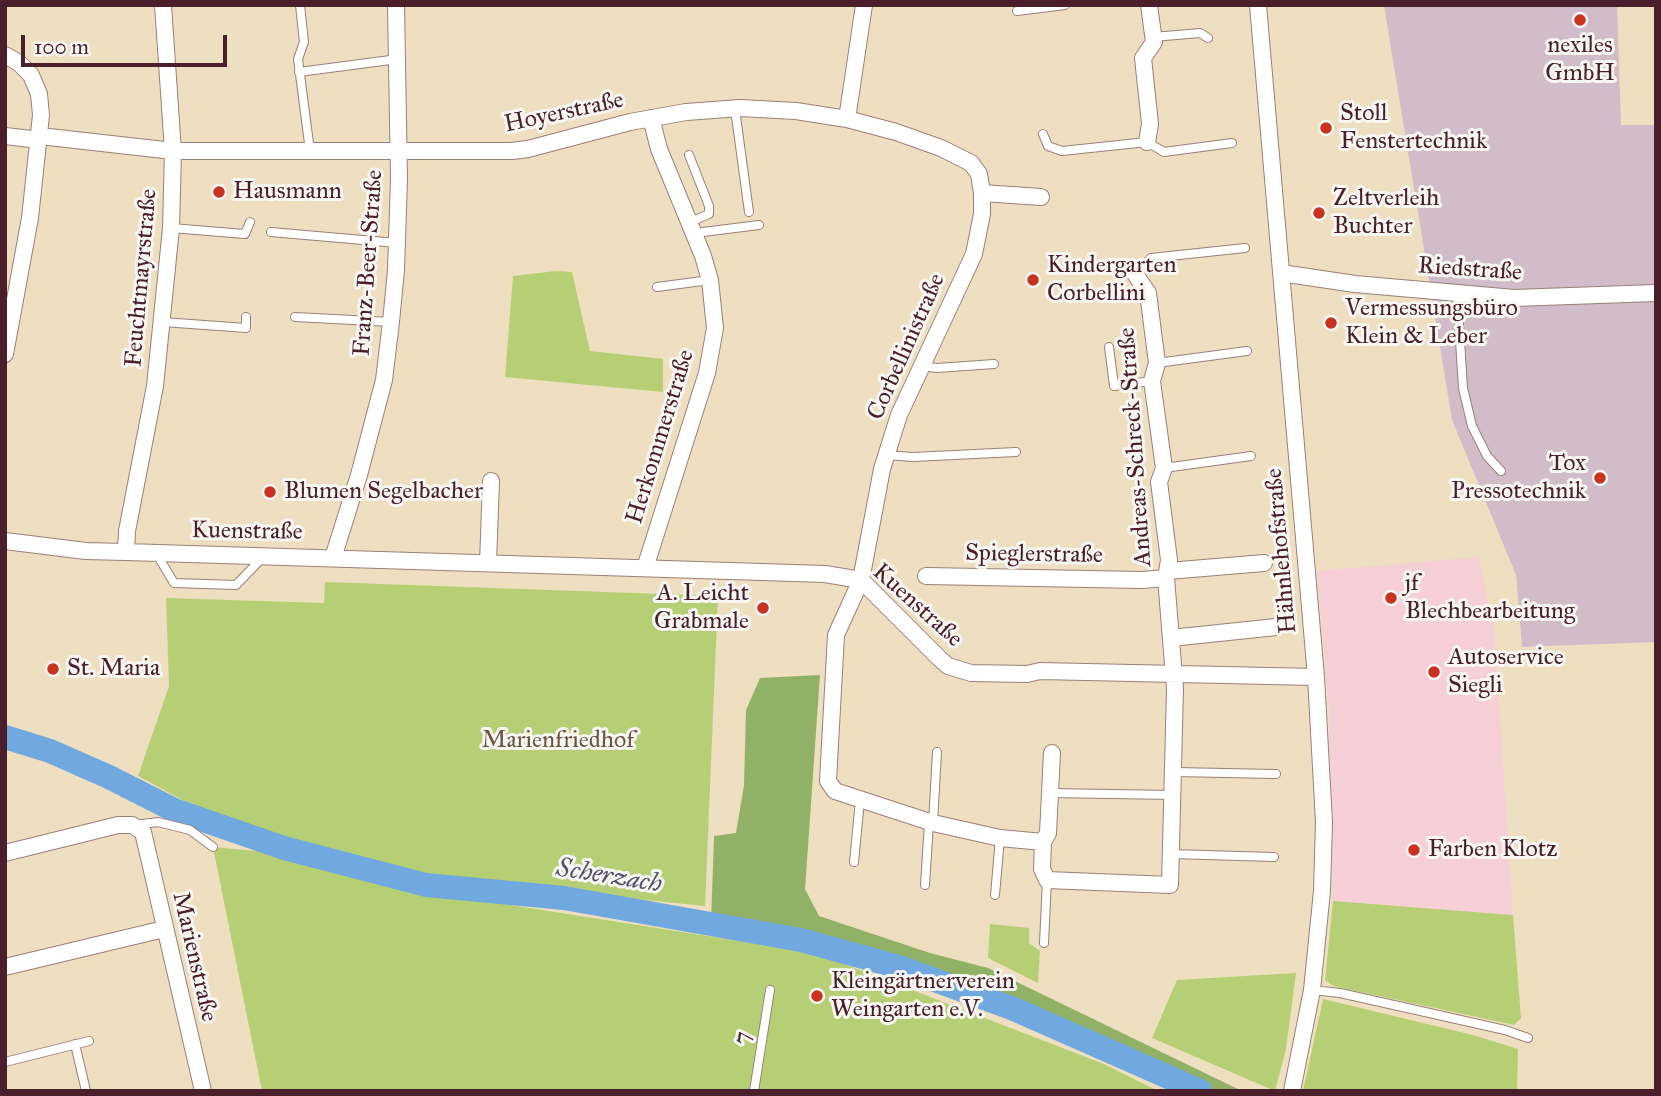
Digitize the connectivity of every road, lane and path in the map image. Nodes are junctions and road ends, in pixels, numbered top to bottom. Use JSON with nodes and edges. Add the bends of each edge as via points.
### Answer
{"nodes":[{"id":1,"x":163,"y":5,"type":"edge"},
{"id":2,"x":300,"y":5,"type":"edge"},
{"id":3,"x":396,"y":5,"type":"edge"},
{"id":4,"x":864,"y":5,"type":"edge"},
{"id":5,"x":1065,"y":5,"type":"edge"},
{"id":6,"x":1149,"y":5,"type":"edge"},
{"id":7,"x":1258,"y":5,"type":"edge"},
{"id":8,"x":1017,"y":11,"type":"dead end"},
{"id":9,"x":1153,"y":37,"type":"junction"},
{"id":10,"x":1208,"y":38,"type":"dead end"},
{"id":11,"x":5,"y":55,"type":"edge"},
{"id":12,"x":398,"y":59,"type":"junction"},
{"id":13,"x":299,"y":72,"type":"junction"},
{"id":14,"x":735,"y":109,"type":"junction"},
{"id":15,"x":651,"y":118,"type":"junction"},
{"id":16,"x":847,"y":119,"type":"junction"},
{"id":17,"x":1043,"y":134,"type":"dead end"},
{"id":18,"x":5,"y":136,"type":"edge"},
{"id":19,"x":40,"y":138,"type":"junction"},
{"id":20,"x":1147,"y":142,"type":"junction"},
{"id":21,"x":1232,"y":143,"type":"dead end"},
{"id":22,"x":399,"y":149,"type":"junction"},
{"id":23,"x":173,"y":151,"type":"junction"},
{"id":24,"x":310,"y":151,"type":"junction"},
{"id":25,"x":689,"y":155,"type":"dead end"},
{"id":26,"x":982,"y":193,"type":"junction"},
{"id":27,"x":1041,"y":197,"type":"dead end"},
{"id":28,"x":749,"y":212,"type":"dead end"},
{"id":29,"x":250,"y":222,"type":"dead end"},
{"id":30,"x":759,"y":225,"type":"dead end"},
{"id":31,"x":171,"y":228,"type":"junction"},
{"id":32,"x":692,"y":228,"type":"junction"},
{"id":33,"x":271,"y":232,"type":"dead end"},
{"id":34,"x":397,"y":243,"type":"junction"},
{"id":35,"x":1245,"y":248,"type":"dead end"},
{"id":36,"x":1281,"y":273,"type":"junction"},
{"id":37,"x":1135,"y":274,"type":"joint"},
{"id":38,"x":710,"y":281,"type":"junction"},
{"id":39,"x":657,"y":287,"type":"dead end"},
{"id":40,"x":1457,"y":293,"type":"junction"},
{"id":41,"x":1656,"y":293,"type":"edge"},
{"id":42,"x":246,"y":317,"type":"dead end"},
{"id":43,"x":295,"y":317,"type":"dead end"},
{"id":44,"x":163,"y":322,"type":"junction"},
{"id":45,"x":391,"y":322,"type":"junction"},
{"id":46,"x":1109,"y":347,"type":"dead end"},
{"id":47,"x":1247,"y":351,"type":"dead end"},
{"id":48,"x":5,"y":354,"type":"edge"},
{"id":49,"x":1157,"y":363,"type":"junction"},
{"id":50,"x":994,"y":364,"type":"dead end"},
{"id":51,"x":920,"y":366,"type":"junction"},
{"id":52,"x":1152,"y":381,"type":"junction"},
{"id":53,"x":1016,"y":452,"type":"dead end"},
{"id":54,"x":886,"y":455,"type":"junction"},
{"id":55,"x":1251,"y":456,"type":"dead end"},
{"id":56,"x":1164,"y":468,"type":"junction"},
{"id":57,"x":1501,"y":471,"type":"dead end"},
{"id":58,"x":491,"y":481,"type":"dead end"},
{"id":59,"x":5,"y":541,"type":"edge"},
{"id":60,"x":126,"y":552,"type":"junction"},
{"id":61,"x":156,"y":553,"type":"junction"},
{"id":62,"x":265,"y":555,"type":"junction"},
{"id":63,"x":333,"y":558,"type":"junction"},
{"id":64,"x":488,"y":563,"type":"junction"},
{"id":65,"x":1264,"y":563,"type":"dead end"},
{"id":66,"x":645,"y":568,"type":"junction"},
{"id":67,"x":1167,"y":574,"type":"junction"},
{"id":68,"x":926,"y":576,"type":"dead end"},
{"id":69,"x":861,"y":580,"type":"junction"},
{"id":70,"x":1276,"y":627,"type":"dead end"},
{"id":71,"x":1171,"y":638,"type":"junction"},
{"id":72,"x":1175,"y":675,"type":"junction"},
{"id":73,"x":1316,"y":677,"type":"junction"},
{"id":74,"x":937,"y":752,"type":"dead end"},
{"id":75,"x":1052,"y":753,"type":"dead end"},
{"id":76,"x":1174,"y":772,"type":"junction"},
{"id":77,"x":1276,"y":774,"type":"dead end"},
{"id":78,"x":1050,"y":793,"type":"junction"},
{"id":79,"x":1173,"y":795,"type":"junction"},
{"id":80,"x":860,"y":800,"type":"junction"},
{"id":81,"x":931,"y":822,"type":"junction"},
{"id":82,"x":137,"y":829,"type":"junction"},
{"id":83,"x":1000,"y":838,"type":"junction"},
{"id":84,"x":1043,"y":842,"type":"junction"},
{"id":85,"x":213,"y":847,"type":"dead end"},
{"id":86,"x":5,"y":853,"type":"edge"},
{"id":87,"x":1171,"y":854,"type":"junction"},
{"id":88,"x":1274,"y":857,"type":"dead end"},
{"id":89,"x":854,"y":862,"type":"dead end"},
{"id":90,"x":1047,"y":880,"type":"junction"},
{"id":91,"x":925,"y":885,"type":"dead end"},
{"id":92,"x":995,"y":895,"type":"dead end"},
{"id":93,"x":164,"y":929,"type":"junction"},
{"id":94,"x":1044,"y":943,"type":"dead end"},
{"id":95,"x":5,"y":967,"type":"edge"},
{"id":96,"x":770,"y":990,"type":"dead end"},
{"id":97,"x":1312,"y":990,"type":"junction"},
{"id":98,"x":1528,"y":1038,"type":"dead end"},
{"id":99,"x":89,"y":1041,"type":"dead end"},
{"id":100,"x":75,"y":1044,"type":"junction"},
{"id":101,"x":5,"y":1062,"type":"edge"},
{"id":102,"x":86,"y":1091,"type":"edge"},
{"id":103,"x":203,"y":1091,"type":"edge"},
{"id":104,"x":754,"y":1091,"type":"edge"},
{"id":105,"x":1292,"y":1091,"type":"edge"}],
"edges":[{"from":1,"to":23,"type":"street","name":"Feuchtmayrstraße"},
{"from":2,"to":13,"type":"lane","via":[[304,42]]},
{"from":3,"to":12,"type":"street","name":"Franz-Beer-Straße"},
{"from":4,"to":16,"type":"street"},
{"from":5,"to":8,"type":"lane"},
{"from":6,"to":9,"type":"street"},
{"from":7,"to":36,"type":"street","name":"Hähnlehofstraße"},
{"from":9,"to":10,"type":"lane","via":[[1200,33]]},
{"from":9,"to":20,"type":"street","via":[[1143,58],[1150,124]]},
{"from":11,"to":19,"type":"street","via":[[31,75],[39,94]]},
{"from":12,"to":13,"type":"lane"},
{"from":12,"to":22,"type":"street","name":"Franz-Beer-Straße"},
{"from":13,"to":24,"type":"lane"},
{"from":14,"to":15,"type":"street","name":"Hoyerstraße"},
{"from":14,"to":16,"type":"street","name":"Hoyerstraße"},
{"from":14,"to":28,"type":"lane"},
{"from":15,"to":22,"type":"street","name":"Hoyerstraße","via":[[520,150]]},
{"from":15,"to":32,"type":"street","name":"Herkommerstraße"},
{"from":16,"to":26,"type":"street","name":"Hoyerstraße","via":[[953,153],[971,163],[979,174]]},
{"from":17,"to":20,"type":"lane","via":[[1048,146],[1062,151]]},
{"from":18,"to":19,"type":"street","name":"Hoyerstraße"},
{"from":19,"to":23,"type":"street","name":"Hoyerstraße"},
{"from":19,"to":48,"type":"street"},
{"from":20,"to":21,"type":"lane","via":[[1164,152]]},
{"from":22,"to":24,"type":"street","name":"Hoyerstraße"},
{"from":22,"to":34,"type":"street","name":"Franz-Beer-Straße"},
{"from":23,"to":24,"type":"street","name":"Hoyerstraße"},
{"from":23,"to":31,"type":"street","name":"Feuchtmayrstraße"},
{"from":25,"to":32,"type":"lane","via":[[709,206],[709,214]]},
{"from":26,"to":27,"type":"street"},
{"from":26,"to":51,"type":"street","name":"Corbellinistraße","via":[[974,254]]},
{"from":29,"to":31,"type":"lane","via":[[245,234]]},
{"from":30,"to":32,"type":"lane"},
{"from":31,"to":44,"type":"street","name":"Feuchtmayrstraße"},
{"from":32,"to":38,"type":"street","name":"Herkommerstraße"},
{"from":33,"to":34,"type":"lane"},
{"from":34,"to":45,"type":"street","name":"Franz-Beer-Straße"},
{"from":35,"to":37,"type":"lane","via":[[1151,258]]},
{"from":36,"to":40,"type":"street","name":"Riedstraße"},
{"from":36,"to":73,"type":"street","name":"Hähnlehofstraße"},
{"from":37,"to":49,"type":"street","name":"Andreas-Schreck-Straße","via":[[1148,293]]},
{"from":38,"to":39,"type":"lane"},
{"from":38,"to":66,"type":"street","name":"Herkommerstraße","via":[[715,328],[708,373]]},
{"from":40,"to":41,"type":"street","name":"Riedstraße","via":[[1514,298]]},
{"from":40,"to":57,"type":"lane","via":[[1463,388],[1472,426],[1486,456]]},
{"from":42,"to":44,"type":"lane","via":[[246,328]]},
{"from":43,"to":45,"type":"lane"},
{"from":44,"to":60,"type":"street","name":"Feuchtmayrstraße"},
{"from":45,"to":63,"type":"street","name":"Franz-Beer-Straße","via":[[384,380]]},
{"from":46,"to":52,"type":"lane","via":[[1114,386]]},
{"from":47,"to":49,"type":"lane"},
{"from":49,"to":52,"type":"street","name":"Andreas-Schreck-Straße"},
{"from":50,"to":51,"type":"lane"},
{"from":51,"to":54,"type":"street","name":"Corbellinistraße"},
{"from":52,"to":56,"type":"street","name":"Andreas-Schreck-Straße"},
{"from":53,"to":54,"type":"lane"},
{"from":54,"to":69,"type":"street","name":"Corbellinistraße"},
{"from":55,"to":56,"type":"lane"},
{"from":56,"to":67,"type":"street","name":"Andreas-Schreck-Straße","via":[[1159,482]]},
{"from":58,"to":64,"type":"street"},
{"from":59,"to":60,"type":"street","name":"Kuenstraße"},
{"from":60,"to":61,"type":"street","name":"Kuenstraße"},
{"from":61,"to":62,"type":"street","name":"Kuenstraße"},
{"from":61,"to":62,"type":"lane","via":[[174,583],[236,585]]},
{"from":62,"to":63,"type":"street","name":"Kuenstraße"},
{"from":63,"to":64,"type":"street","name":"Kuenstraße"},
{"from":64,"to":66,"type":"street","name":"Kuenstraße"},
{"from":65,"to":67,"type":"street","name":"Spieglerstraße"},
{"from":66,"to":69,"type":"street","name":"Kuenstraße","via":[[825,574]]},
{"from":67,"to":68,"type":"street","name":"Spieglerstraße","via":[[1142,580]]},
{"from":67,"to":71,"type":"street"},
{"from":69,"to":72,"type":"street","name":"Kuenstraße","via":[[940,659],[960,671]]},
{"from":69,"to":80,"type":"street","name":"Corbellinistraße","via":[[836,635],[828,781],[835,791]]},
{"from":70,"to":71,"type":"street"},
{"from":71,"to":72,"type":"street"},
{"from":72,"to":73,"type":"street","name":"Kuenstraße"},
{"from":72,"to":76,"type":"street"},
{"from":73,"to":97,"type":"street","name":"Hähnlehofstraße","via":[[1324,822]]},
{"from":74,"to":81,"type":"lane"},
{"from":75,"to":78,"type":"street"},
{"from":76,"to":77,"type":"lane"},
{"from":76,"to":79,"type":"street"},
{"from":78,"to":79,"type":"lane"},
{"from":78,"to":84,"type":"street","via":[[1048,834]]},
{"from":79,"to":87,"type":"street"},
{"from":80,"to":81,"type":"street"},
{"from":80,"to":89,"type":"lane"},
{"from":81,"to":83,"type":"street"},
{"from":81,"to":91,"type":"lane"},
{"from":82,"to":85,"type":"lane","via":[[158,821],[190,830]]},
{"from":82,"to":86,"type":"street","via":[[118,824]]},
{"from":82,"to":93,"type":"street","name":"Marienstraße"},
{"from":83,"to":84,"type":"street"},
{"from":83,"to":92,"type":"lane"},
{"from":84,"to":90,"type":"street","via":[[1042,869]]},
{"from":87,"to":88,"type":"lane"},
{"from":87,"to":90,"type":"street","via":[[1170,884]]},
{"from":90,"to":94,"type":"lane"},
{"from":93,"to":95,"type":"street"},
{"from":93,"to":103,"type":"street","name":"Marienstraße"},
{"from":96,"to":104,"type":"lane","name":"7"},
{"from":97,"to":98,"type":"lane"},
{"from":97,"to":105,"type":"street","name":"Hähnlehofstraße"},
{"from":99,"to":100,"type":"lane"},
{"from":100,"to":101,"type":"lane"},
{"from":100,"to":102,"type":"lane"}]}
